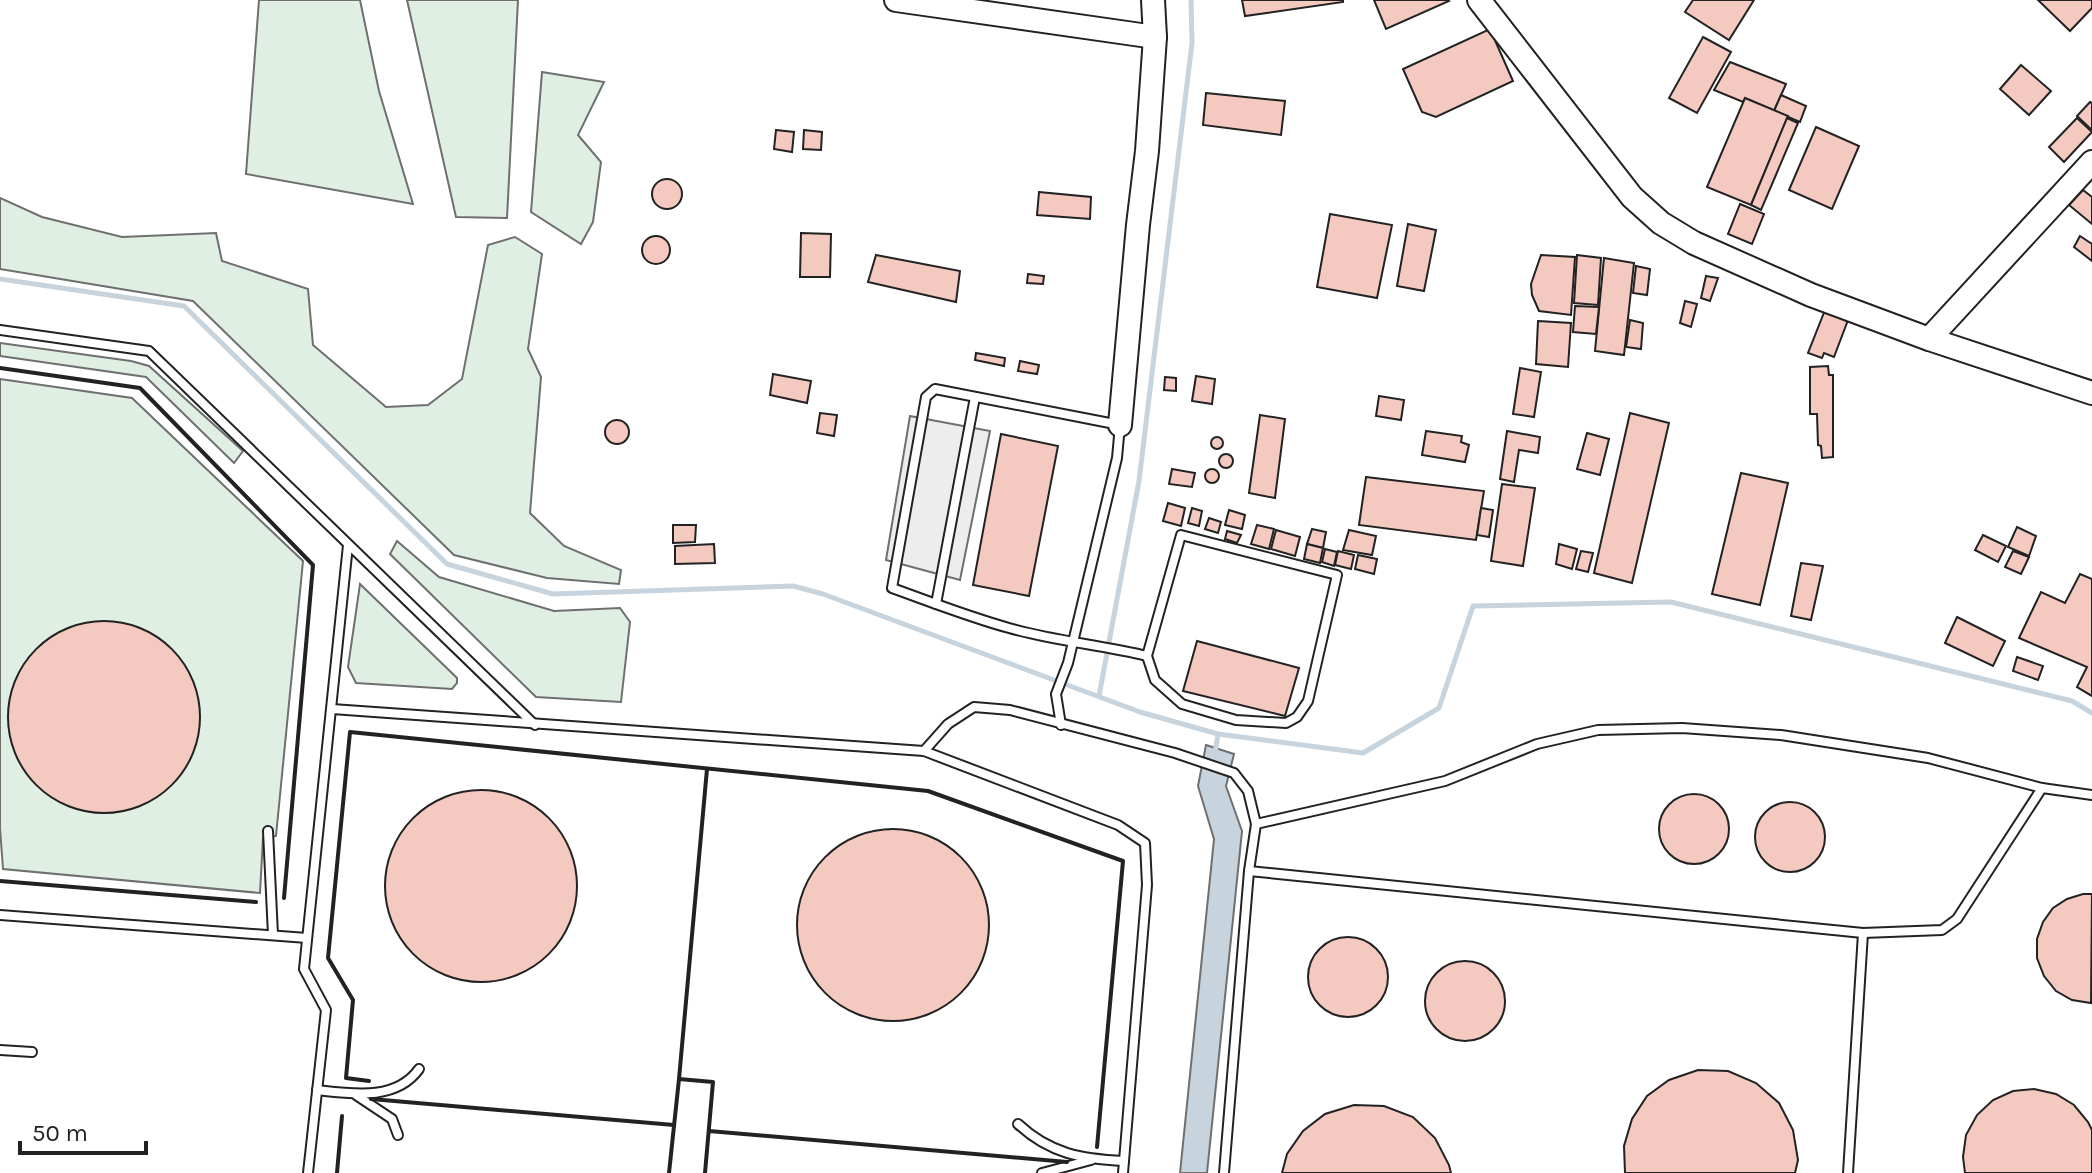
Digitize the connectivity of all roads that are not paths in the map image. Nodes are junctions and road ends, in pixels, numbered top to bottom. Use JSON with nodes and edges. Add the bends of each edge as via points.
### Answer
{"nodes":[{"id":1,"x":896,"y":0,"type":"edge"},
{"id":2,"x":1153,"y":0,"type":"edge"},
{"id":3,"x":1479,"y":0,"type":"edge"},
{"id":4,"x":1155,"y":37,"type":"junction"},
{"id":5,"x":2092,"y":162,"type":"edge"},
{"id":6,"x":0,"y":330,"type":"edge"},
{"id":7,"x":1929,"y":339,"type":"junction"},
{"id":8,"x":2092,"y":393,"type":"edge"},
{"id":9,"x":975,"y":397,"type":"junction"},
{"id":10,"x":1120,"y":425,"type":"junction"},
{"id":11,"x":348,"y":545,"type":"junction"},
{"id":12,"x":936,"y":604,"type":"junction"},
{"id":13,"x":1073,"y":641,"type":"junction"},
{"id":14,"x":1147,"y":656,"type":"junction"},
{"id":15,"x":332,"y":709,"type":"junction"},
{"id":16,"x":535,"y":725,"type":"junction"},
{"id":17,"x":1061,"y":725,"type":"junction"},
{"id":18,"x":924,"y":751,"type":"junction"},
{"id":19,"x":2042,"y":788,"type":"junction"},
{"id":20,"x":2092,"y":795,"type":"edge"},
{"id":21,"x":1256,"y":824,"type":"junction"},
{"id":22,"x":268,"y":831,"type":"dead end"},
{"id":23,"x":1249,"y":871,"type":"junction"},
{"id":24,"x":0,"y":915,"type":"edge"},
{"id":25,"x":1863,"y":933,"type":"junction"},
{"id":26,"x":273,"y":935,"type":"junction"},
{"id":27,"x":307,"y":938,"type":"junction"},
{"id":28,"x":0,"y":1050,"type":"edge"},
{"id":29,"x":32,"y":1052,"type":"dead end"},
{"id":30,"x":419,"y":1069,"type":"dead end"},
{"id":31,"x":317,"y":1090,"type":"junction"},
{"id":32,"x":355,"y":1094,"type":"junction"},
{"id":33,"x":1018,"y":1124,"type":"dead end"},
{"id":34,"x":398,"y":1135,"type":"dead end"},
{"id":35,"x":1092,"y":1159,"type":"junction"},
{"id":36,"x":1124,"y":1161,"type":"junction"},
{"id":37,"x":308,"y":1173,"type":"edge"},
{"id":38,"x":1042,"y":1173,"type":"edge"},
{"id":39,"x":1123,"y":1173,"type":"edge"},
{"id":40,"x":1224,"y":1173,"type":"edge"},
{"id":41,"x":1848,"y":1173,"type":"edge"}],
"edges":[{"from":1,"to":4,"type":"street"},
{"from":2,"to":4,"type":"street"},
{"from":3,"to":7,"type":"street","via":[[1632,197],[1661,223],[1732,261]]},
{"from":4,"to":10,"type":"street"},
{"from":5,"to":7,"type":"street"},
{"from":6,"to":11,"type":"lane","via":[[149,351]]},
{"from":7,"to":8,"type":"street"},
{"from":9,"to":10,"type":"lane"},
{"from":9,"to":12,"type":"lane"},
{"from":9,"to":12,"type":"lane","via":[[935,389],[926,397],[892,588]]},
{"from":10,"to":13,"type":"lane","via":[[1117,458]]},
{"from":11,"to":15,"type":"lane"},
{"from":11,"to":16,"type":"lane"},
{"from":12,"to":13,"type":"lane"},
{"from":13,"to":14,"type":"lane"},
{"from":13,"to":17,"type":"lane","via":[[1056,694]]},
{"from":14,"to":14,"type":"lane","via":[[1181,535],[1337,575],[1308,701],[1286,723],[1236,720],[1182,704],[1155,680]]},
{"from":15,"to":16,"type":"lane"},
{"from":15,"to":27,"type":"lane"},
{"from":16,"to":18,"type":"lane"},
{"from":17,"to":18,"type":"lane","via":[[1010,710],[974,707],[948,724]]},
{"from":17,"to":21,"type":"lane","via":[[1234,773],[1248,791]]},
{"from":18,"to":36,"type":"lane","via":[[1118,825],[1145,843],[1147,885]]},
{"from":19,"to":20,"type":"lane"},
{"from":19,"to":21,"type":"lane","via":[[1928,758],[1781,735],[1682,728],[1598,730],[1537,744],[1445,781]]},
{"from":19,"to":25,"type":"lane","via":[[1957,919],[1942,930]]},
{"from":21,"to":23,"type":"lane"},
{"from":22,"to":26,"type":"lane"},
{"from":23,"to":25,"type":"lane"},
{"from":23,"to":40,"type":"lane"},
{"from":24,"to":26,"type":"lane"},
{"from":25,"to":41,"type":"lane"},
{"from":26,"to":27,"type":"lane"},
{"from":27,"to":31,"type":"lane","via":[[304,969],[326,1010]]},
{"from":28,"to":29,"type":"lane"},
{"from":30,"to":32,"type":"lane","via":[[397,1089]]},
{"from":31,"to":32,"type":"lane"},
{"from":31,"to":37,"type":"lane"},
{"from":32,"to":34,"type":"lane","via":[[392,1119]]},
{"from":33,"to":35,"type":"lane","via":[[1055,1150]]},
{"from":35,"to":36,"type":"lane"},
{"from":35,"to":38,"type":"lane"},
{"from":36,"to":39,"type":"lane"}]}
